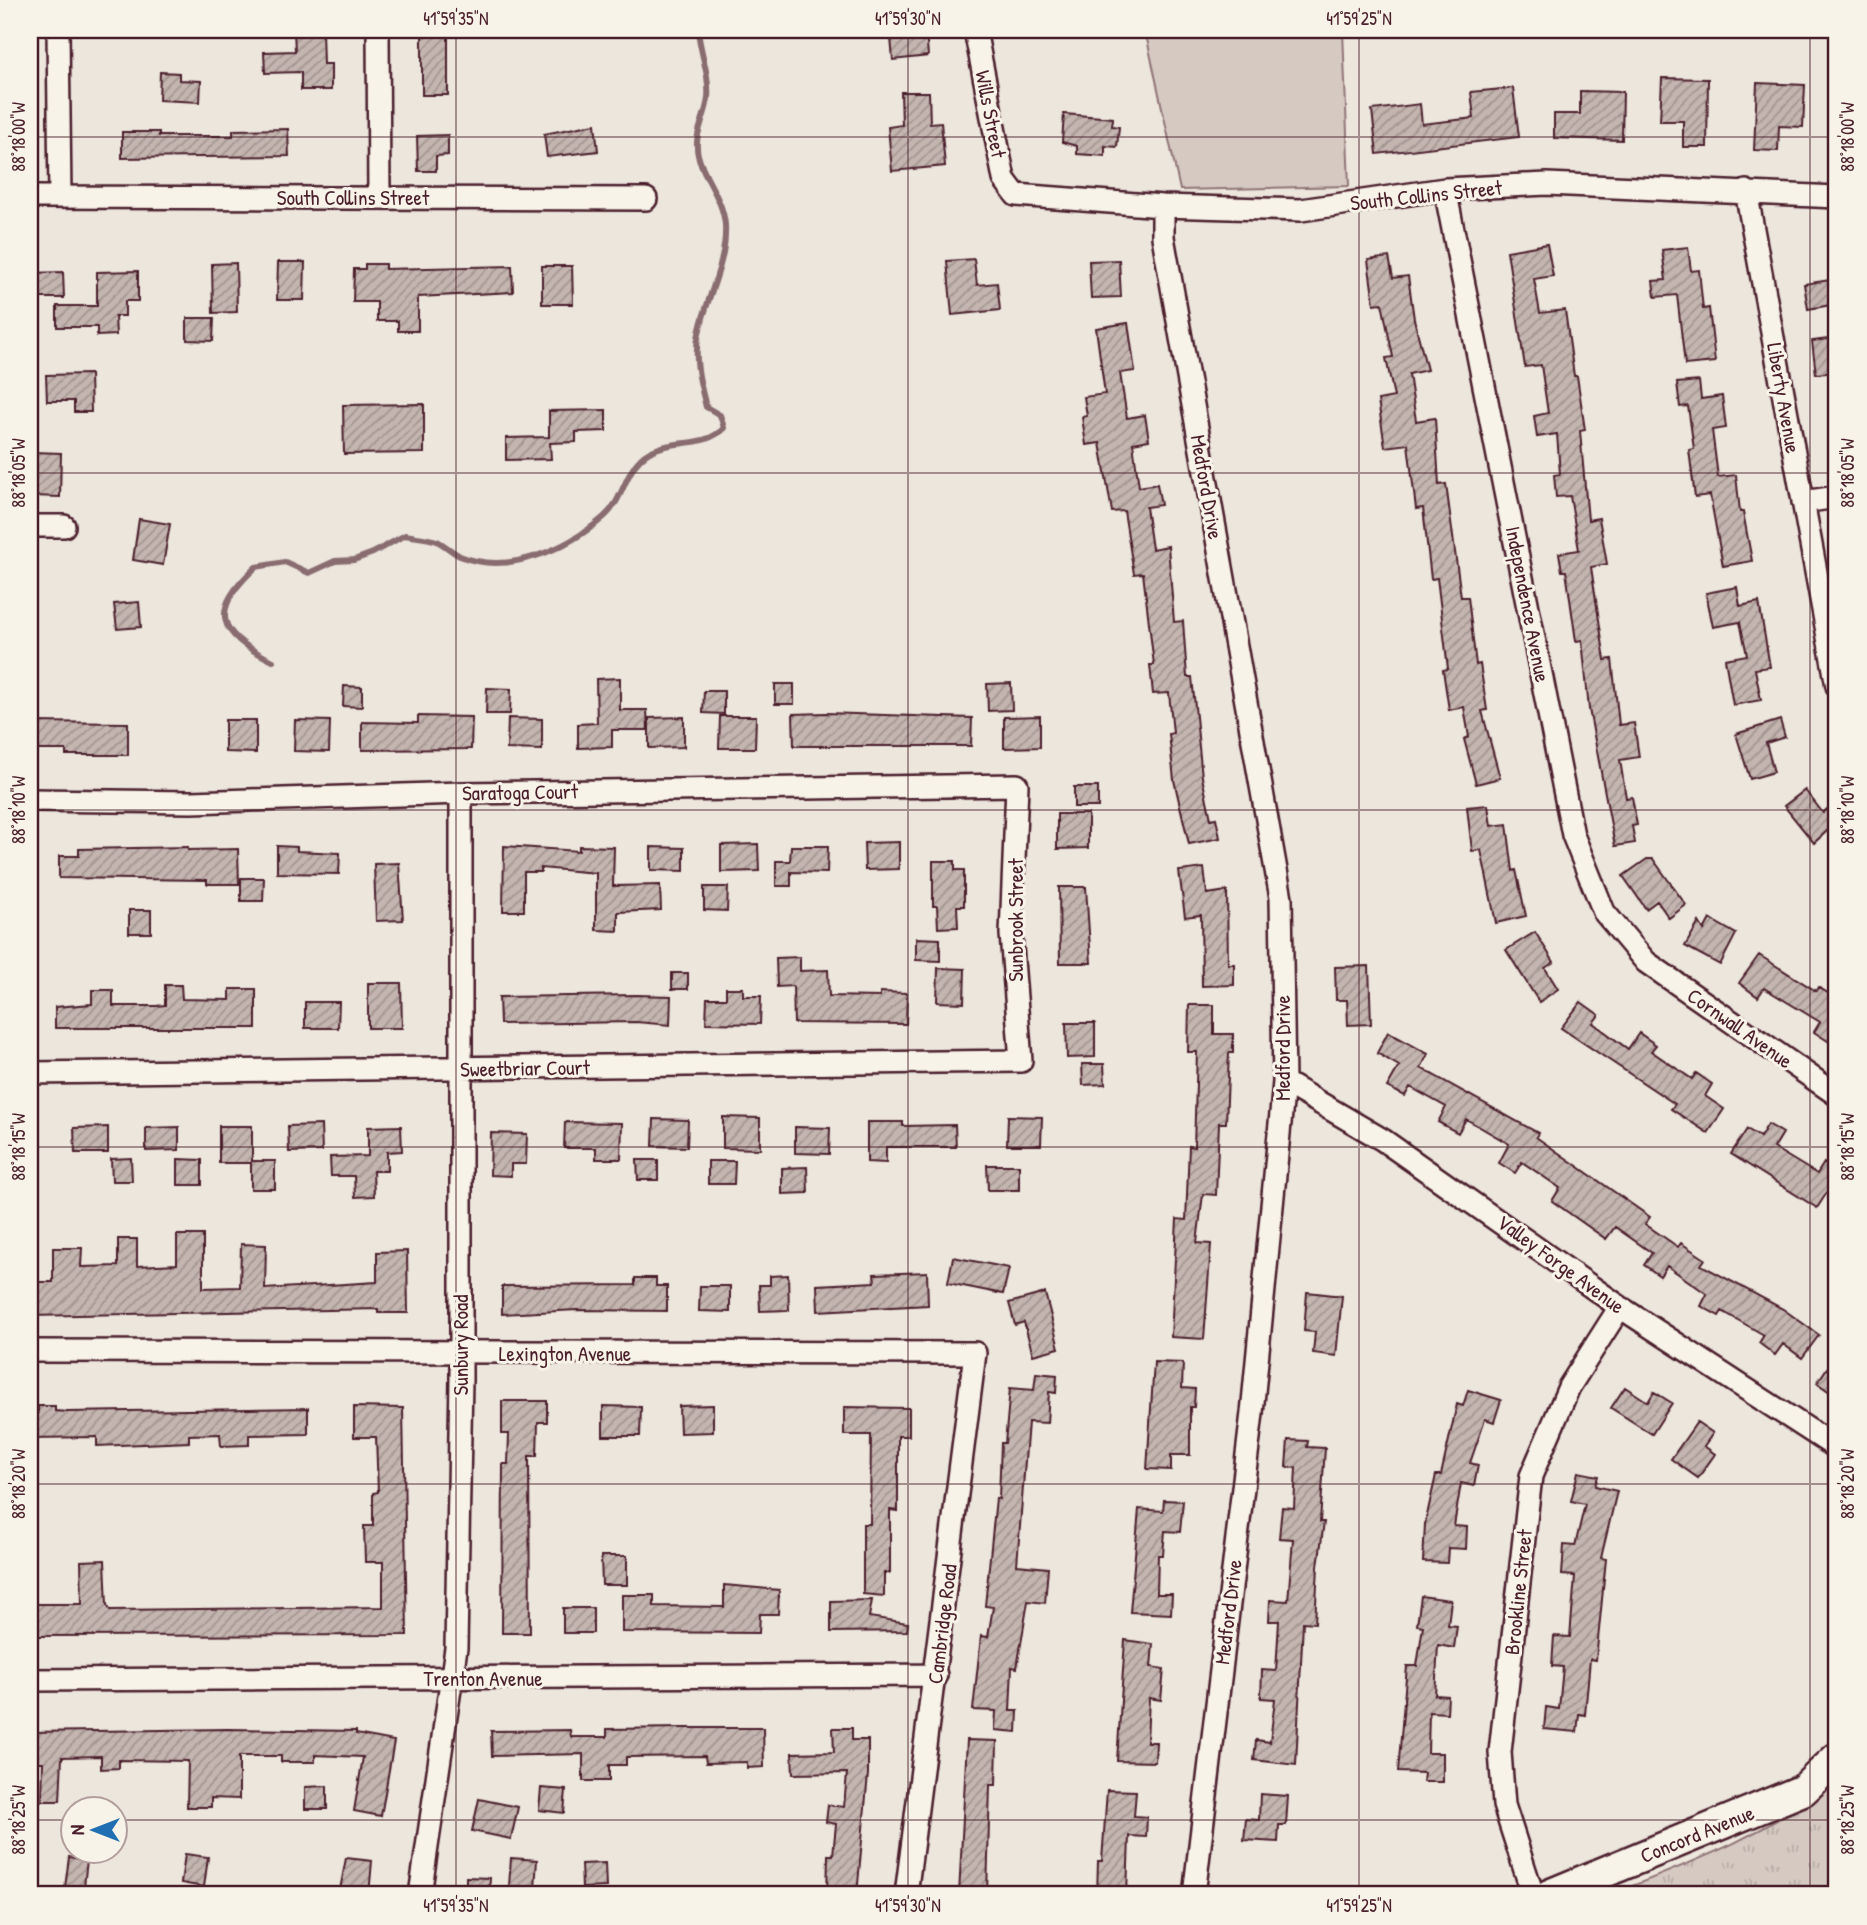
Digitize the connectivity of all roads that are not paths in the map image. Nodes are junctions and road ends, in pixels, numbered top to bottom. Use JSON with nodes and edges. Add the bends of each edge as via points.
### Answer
{"nodes":[{"id":1,"x":58,"y":30,"type":"edge"},
{"id":2,"x":377,"y":30,"type":"edge"},
{"id":3,"x":975,"y":30,"type":"edge"},
{"id":4,"x":1445,"y":189,"type":"junction"},
{"id":5,"x":1746,"y":191,"type":"junction"},
{"id":6,"x":1016,"y":195,"type":"joint"},
{"id":7,"x":30,"y":197,"type":"edge"},
{"id":8,"x":60,"y":197,"type":"junction"},
{"id":9,"x":1837,"y":197,"type":"edge"},
{"id":10,"x":379,"y":198,"type":"junction"},
{"id":11,"x":646,"y":199,"type":"dead end"},
{"id":12,"x":1163,"y":206,"type":"junction"},
{"id":13,"x":1837,"y":497,"type":"edge"},
{"id":14,"x":1803,"y":502,"type":"junction"},
{"id":15,"x":30,"y":526,"type":"edge"},
{"id":16,"x":64,"y":526,"type":"dead end"},
{"id":17,"x":1837,"y":686,"type":"edge"},
{"id":18,"x":1010,"y":785,"type":"joint"},
{"id":19,"x":461,"y":793,"type":"junction"},
{"id":20,"x":30,"y":800,"type":"edge"},
{"id":21,"x":1678,"y":984,"type":"joint"},
{"id":22,"x":1021,"y":1061,"type":"joint"},
{"id":23,"x":461,"y":1069,"type":"junction"},
{"id":24,"x":30,"y":1073,"type":"edge"},
{"id":25,"x":1284,"y":1082,"type":"junction"},
{"id":26,"x":1837,"y":1095,"type":"edge"},
{"id":27,"x":1620,"y":1307,"type":"junction"},
{"id":28,"x":30,"y":1351,"type":"edge"},
{"id":29,"x":461,"y":1352,"type":"junction"},
{"id":30,"x":975,"y":1353,"type":"joint"},
{"id":31,"x":1837,"y":1448,"type":"edge"},
{"id":32,"x":936,"y":1675,"type":"junction"},
{"id":33,"x":454,"y":1678,"type":"junction"},
{"id":34,"x":30,"y":1681,"type":"edge"},
{"id":35,"x":1837,"y":1758,"type":"edge"},
{"id":36,"x":420,"y":1895,"type":"edge"},
{"id":37,"x":906,"y":1895,"type":"edge"},
{"id":38,"x":1194,"y":1895,"type":"edge"},
{"id":39,"x":1532,"y":1895,"type":"edge"},
{"id":40,"x":1549,"y":1895,"type":"edge"}],
"edges":[{"from":1,"to":8,"type":"street"},
{"from":2,"to":10,"type":"street"},
{"from":3,"to":6,"type":"street","name":"Wills Street","via":[[1004,179]]},
{"from":4,"to":5,"type":"street","name":"South Collins Street","via":[[1547,184]]},
{"from":4,"to":12,"type":"street","name":"South Collins Street","via":[[1301,210]]},
{"from":4,"to":21,"type":"street","name":"Independence Avenue","via":[[1573,835],[1604,912],[1646,962]]},
{"from":5,"to":9,"type":"street","name":"South Collins Street"},
{"from":5,"to":14,"type":"street","name":"Liberty Avenue"},
{"from":6,"to":12,"type":"street","name":"South Collins Street"},
{"from":7,"to":8,"type":"street","name":"South Collins Street"},
{"from":8,"to":10,"type":"street","name":"South Collins Street"},
{"from":10,"to":11,"type":"street","name":"South Collins Street"},
{"from":12,"to":25,"type":"street","name":"Medford Drive","via":[[1163,237],[1280,898]]},
{"from":13,"to":14,"type":"street"},
{"from":14,"to":17,"type":"street","name":"Liberty Avenue"},
{"from":15,"to":16,"type":"street"},
{"from":18,"to":19,"type":"street","name":"Saratoga Court"},
{"from":18,"to":22,"type":"street","name":"Sunbrook Street","via":[[1017,785],[1011,934]]},
{"from":19,"to":20,"type":"street","name":"Saratoga Court","via":[[192,802]]},
{"from":19,"to":23,"type":"street","name":"Sunbury Road"},
{"from":21,"to":26,"type":"street","name":"Cornwall Avenue"},
{"from":22,"to":23,"type":"street","name":"Sweetbriar Court"},
{"from":23,"to":24,"type":"street","name":"Sweetbriar Court"},
{"from":23,"to":29,"type":"street","name":"Sunbury Road"},
{"from":25,"to":27,"type":"street","name":"Valley Forge Avenue","via":[[1383,1140]]},
{"from":25,"to":38,"type":"street","name":"Medford Drive","via":[[1252,1413]]},
{"from":27,"to":31,"type":"street","name":"Valley Forge Avenue"},
{"from":27,"to":39,"type":"street","name":"Brookline Street","via":[[1569,1387],[1531,1476],[1500,1752],[1504,1805]]},
{"from":28,"to":29,"type":"street","name":"Lexington Avenue"},
{"from":29,"to":30,"type":"street","name":"Lexington Avenue"},
{"from":29,"to":33,"type":"street","name":"Sunbury Road"},
{"from":30,"to":32,"type":"street","name":"Cambridge Road"},
{"from":32,"to":33,"type":"street","name":"Trenton Avenue"},
{"from":32,"to":37,"type":"street","name":"Cambridge Road"},
{"from":33,"to":34,"type":"street","name":"Trenton Avenue"},
{"from":33,"to":36,"type":"street","name":"Sunbury Road"},
{"from":35,"to":40,"type":"street","name":"Concord Avenue","via":[[1803,1790]]}]}
